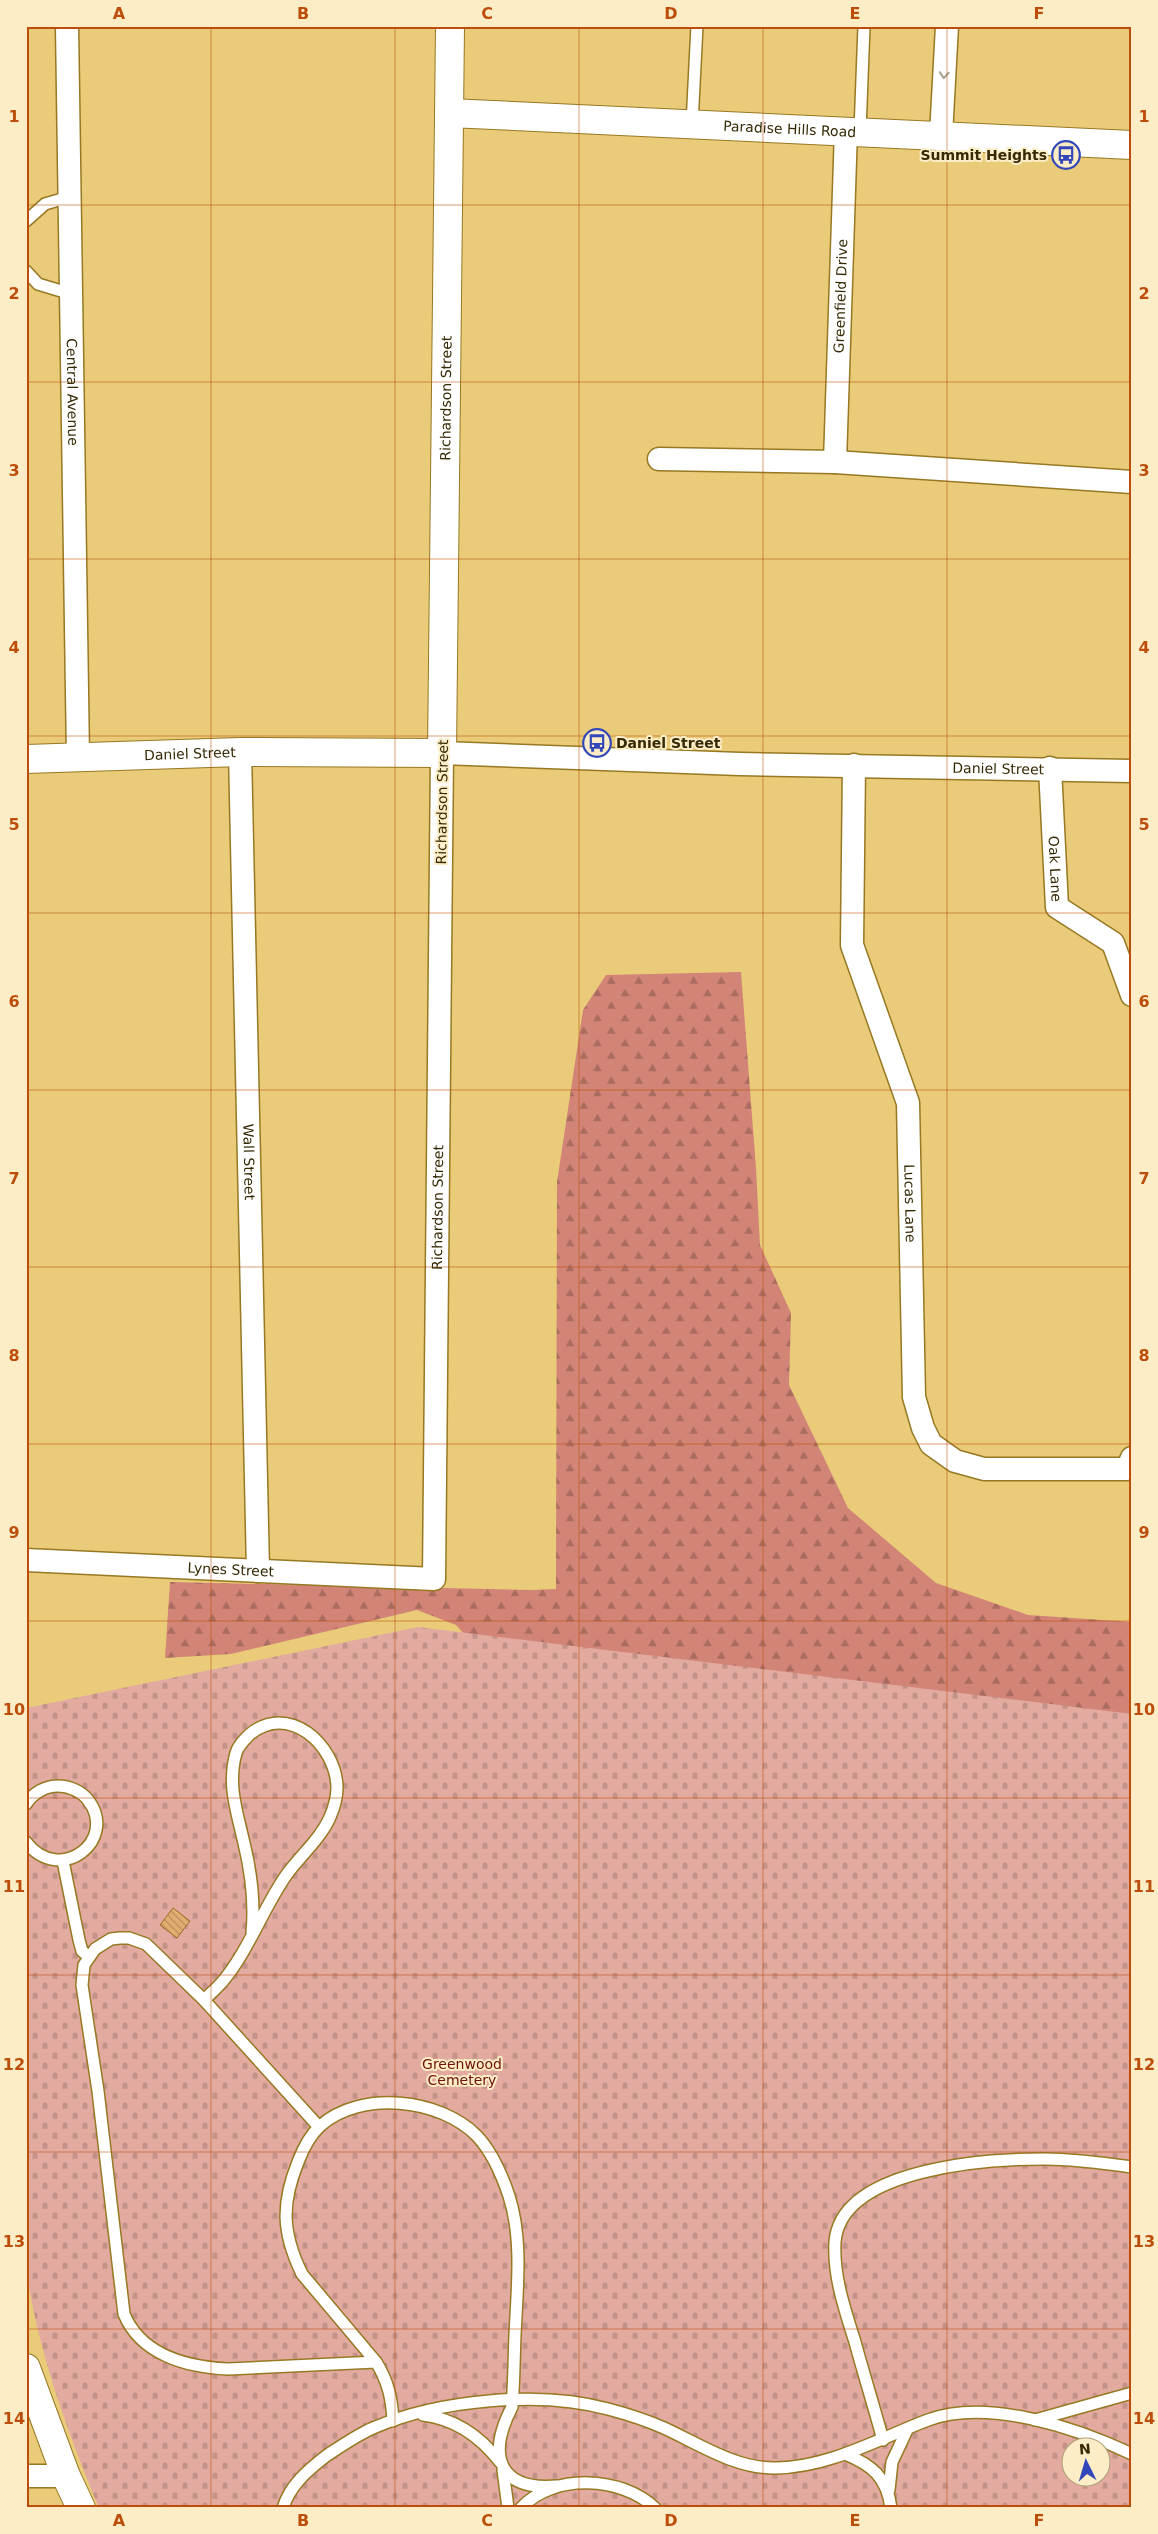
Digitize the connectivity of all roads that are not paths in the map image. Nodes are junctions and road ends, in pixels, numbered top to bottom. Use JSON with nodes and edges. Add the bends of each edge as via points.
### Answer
{"nodes":[{"id":1,"x":67,"y":26,"type":"edge"},
{"id":2,"x":450,"y":26,"type":"edge"},
{"id":3,"x":697,"y":26,"type":"edge"},
{"id":4,"x":864,"y":26,"type":"edge"},
{"id":5,"x":947,"y":26,"type":"edge"},
{"id":6,"x":448,"y":113,"type":"junction"},
{"id":7,"x":692,"y":125,"type":"junction"},
{"id":8,"x":853,"y":130,"type":"junction"},
{"id":9,"x":941,"y":136,"type":"junction"},
{"id":10,"x":1132,"y":145,"type":"edge"},
{"id":11,"x":69,"y":197,"type":"junction"},
{"id":12,"x":26,"y":221,"type":"edge"},
{"id":13,"x":26,"y":271,"type":"edge"},
{"id":14,"x":71,"y":294,"type":"junction"},
{"id":15,"x":659,"y":459,"type":"dead end"},
{"id":16,"x":835,"y":462,"type":"junction"},
{"id":17,"x":1132,"y":482,"type":"edge"},
{"id":18,"x":240,"y":752,"type":"junction"},
{"id":19,"x":442,"y":753,"type":"junction"},
{"id":20,"x":78,"y":758,"type":"junction"},
{"id":21,"x":26,"y":759,"type":"edge"},
{"id":22,"x":854,"y":765,"type":"junction"},
{"id":23,"x":1050,"y":768,"type":"junction"},
{"id":24,"x":1132,"y":770,"type":"edge"},
{"id":25,"x":1132,"y":995,"type":"edge"},
{"id":26,"x":1129,"y":1463,"type":"edge"},
{"id":27,"x":26,"y":1560,"type":"edge"},
{"id":28,"x":258,"y":1571,"type":"junction"},
{"id":29,"x":434,"y":1578,"type":"joint"},
{"id":30,"x":26,"y":1804,"type":"edge"},
{"id":31,"x":26,"y":1842,"type":"edge"},
{"id":32,"x":63,"y":1860,"type":"junction"},
{"id":33,"x":252,"y":1933,"type":"junction"},
{"id":34,"x":88,"y":1956,"type":"junction"},
{"id":35,"x":204,"y":2000,"type":"junction"},
{"id":36,"x":319,"y":2127,"type":"junction"},
{"id":37,"x":1132,"y":2167,"type":"edge"},
{"id":38,"x":376,"y":2362,"type":"junction"},
{"id":39,"x":26,"y":2368,"type":"edge"},
{"id":40,"x":1132,"y":2394,"type":"edge"},
{"id":41,"x":513,"y":2400,"type":"junction"},
{"id":42,"x":416,"y":2414,"type":"junction"},
{"id":43,"x":392,"y":2421,"type":"junction"},
{"id":44,"x":1031,"y":2421,"type":"junction"},
{"id":45,"x":907,"y":2430,"type":"junction"},
{"id":46,"x":883,"y":2440,"type":"junction"},
{"id":47,"x":845,"y":2454,"type":"junction"},
{"id":48,"x":1132,"y":2454,"type":"edge"},
{"id":49,"x":502,"y":2466,"type":"junction"},
{"id":50,"x":26,"y":2476,"type":"edge"},
{"id":51,"x":66,"y":2476,"type":"junction"},
{"id":52,"x":557,"y":2486,"type":"junction"},
{"id":53,"x":889,"y":2491,"type":"junction"},
{"id":54,"x":81,"y":2508,"type":"edge"},
{"id":55,"x":282,"y":2508,"type":"edge"},
{"id":56,"x":508,"y":2508,"type":"edge"},
{"id":57,"x":521,"y":2508,"type":"edge"},
{"id":58,"x":655,"y":2508,"type":"edge"},
{"id":59,"x":891,"y":2508,"type":"edge"}],
"edges":[{"from":1,"to":11,"type":"street","name":"Central Avenue"},
{"from":2,"to":6,"type":"street","name":"Richardson Street"},
{"from":3,"to":7,"type":"lane"},
{"from":4,"to":8,"type":"lane"},
{"from":5,"to":9,"type":"street","one_way":true},
{"from":6,"to":7,"type":"street","name":"Paradise Hills Road"},
{"from":6,"to":19,"type":"street","name":"Richardson Street"},
{"from":7,"to":8,"type":"street","name":"Paradise Hills Road"},
{"from":8,"to":9,"type":"street","name":"Paradise Hills Road"},
{"from":8,"to":16,"type":"street","name":"Greenfield Drive"},
{"from":9,"to":10,"type":"street","name":"Paradise Hills Road"},
{"from":11,"to":12,"type":"lane","via":[[46,204]]},
{"from":11,"to":14,"type":"street","name":"Central Avenue"},
{"from":13,"to":14,"type":"lane","via":[[38,284]]},
{"from":14,"to":20,"type":"street","name":"Central Avenue"},
{"from":15,"to":16,"type":"street"},
{"from":16,"to":17,"type":"street"},
{"from":18,"to":19,"type":"street","name":"Daniel Street"},
{"from":18,"to":20,"type":"street","name":"Daniel Street"},
{"from":18,"to":28,"type":"street","name":"Wall Street"},
{"from":19,"to":22,"type":"street","name":"Daniel Street","via":[[650,762]]},
{"from":19,"to":29,"type":"street","name":"Richardson Street"},
{"from":20,"to":21,"type":"street","name":"Daniel Street"},
{"from":22,"to":23,"type":"street","name":"Daniel Street"},
{"from":22,"to":26,"type":"street","name":"Lucas Lane","via":[[852,945],[908,1103],[914,1397],[923,1428],[931,1444],[955,1461],[984,1469]]},
{"from":23,"to":24,"type":"street","name":"Daniel Street"},
{"from":23,"to":25,"type":"street","name":"Oak Lane","via":[[1057,907],[1113,943]]},
{"from":27,"to":28,"type":"street","name":"Lynes Street"},
{"from":28,"to":29,"type":"street","name":"Lynes Street"},
{"from":30,"to":32,"type":"lane","via":[[36,1793],[56,1786],[77,1790],[92,1805],[96,1825],[90,1845],[73,1858]]},
{"from":31,"to":32,"type":"lane","via":[[42,1857]]},
{"from":32,"to":34,"type":"lane","via":[[79,1940],[82,1951]]},
{"from":33,"to":33,"type":"lane","via":[[287,1875],[324,1828],[335,1804],[335,1771],[329,1755],[310,1733],[285,1723],[254,1731],[242,1742],[233,1769],[234,1810],[244,1842],[253,1899]]},
{"from":33,"to":35,"type":"lane","via":[[223,1981]]},
{"from":34,"to":35,"type":"lane","via":[[111,1939],[138,1940],[153,1950]]},
{"from":34,"to":38,"type":"lane","via":[[82,1985],[102,2118],[124,2314],[130,2328],[154,2350],[204,2368]]},
{"from":35,"to":36,"type":"lane"},
{"from":36,"to":38,"type":"lane","via":[[301,2154],[288,2190],[286,2230],[302,2274]]},
{"from":36,"to":41,"type":"lane","via":[[344,2111],[393,2104],[439,2111],[459,2121],[477,2136],[502,2179],[514,2223],[518,2287]]},
{"from":37,"to":46,"type":"lane","via":[[1046,2159],[962,2165],[880,2186],[849,2210],[835,2240],[837,2273]]},
{"from":38,"to":43,"type":"lane","via":[[388,2386]]},
{"from":39,"to":51,"type":"street"},
{"from":40,"to":44,"type":"lane"},
{"from":41,"to":42,"type":"lane","via":[[485,2401]]},
{"from":41,"to":47,"type":"lane","via":[[568,2402],[608,2408],[661,2427],[720,2454],[761,2467],[794,2467]]},
{"from":41,"to":49,"type":"lane","via":[[500,2438]]},
{"from":42,"to":43,"type":"lane"},
{"from":42,"to":49,"type":"lane","via":[[445,2419],[462,2427],[488,2446]]},
{"from":43,"to":55,"type":"lane","via":[[353,2438],[308,2470]]},
{"from":44,"to":45,"type":"lane","via":[[987,2413],[951,2414]]},
{"from":44,"to":48,"type":"lane","via":[[1072,2430]]},
{"from":45,"to":46,"type":"lane"},
{"from":45,"to":53,"type":"lane","via":[[892,2462]]},
{"from":46,"to":47,"type":"lane"},
{"from":47,"to":53,"type":"lane","via":[[875,2471]]},
{"from":49,"to":52,"type":"lane","via":[[510,2478],[524,2485],[538,2488]]},
{"from":49,"to":56,"type":"lane"},
{"from":50,"to":51,"type":"street"},
{"from":51,"to":54,"type":"street"},
{"from":52,"to":57,"type":"lane","via":[[538,2494]]},
{"from":52,"to":58,"type":"lane","via":[[610,2486]]},
{"from":53,"to":59,"type":"lane"}]}
